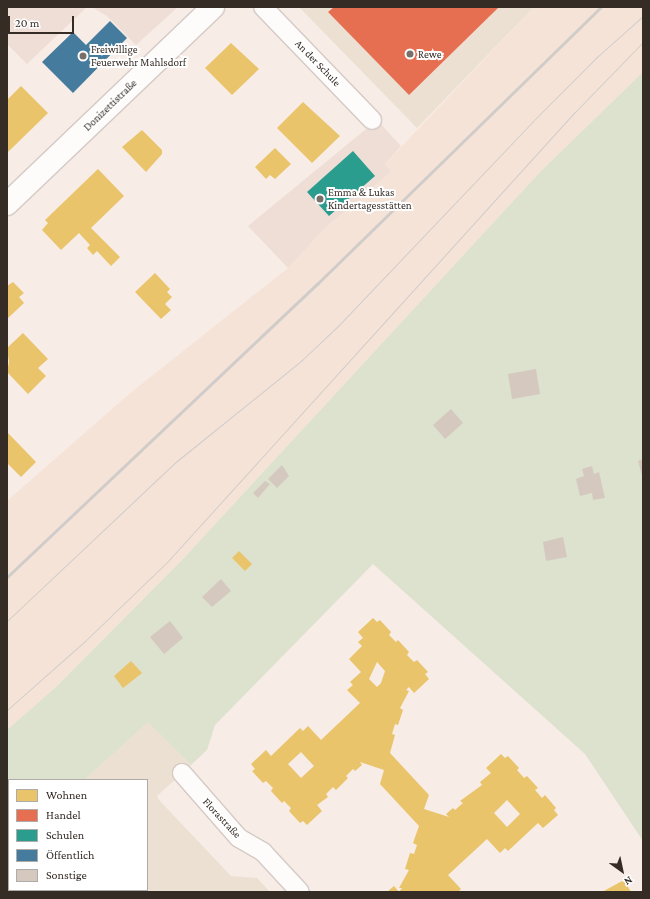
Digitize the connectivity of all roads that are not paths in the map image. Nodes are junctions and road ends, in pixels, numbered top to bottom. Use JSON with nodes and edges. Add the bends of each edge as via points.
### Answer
{"nodes":[{"id":1,"x":213,"y":7,"type":"edge"},
{"id":2,"x":263,"y":7,"type":"edge"},
{"id":3,"x":372,"y":120,"type":"dead end"},
{"id":4,"x":7,"y":204,"type":"edge"},
{"id":5,"x":182,"y":773,"type":"dead end"},
{"id":6,"x":300,"y":892,"type":"edge"}],
"edges":[{"from":1,"to":4,"type":"street","name":"Donizettistraße"},
{"from":2,"to":3,"type":"street","name":"An der Schule"},
{"from":5,"to":6,"type":"street","name":"Florastraße","via":[[239,838],[263,852]]}]}
